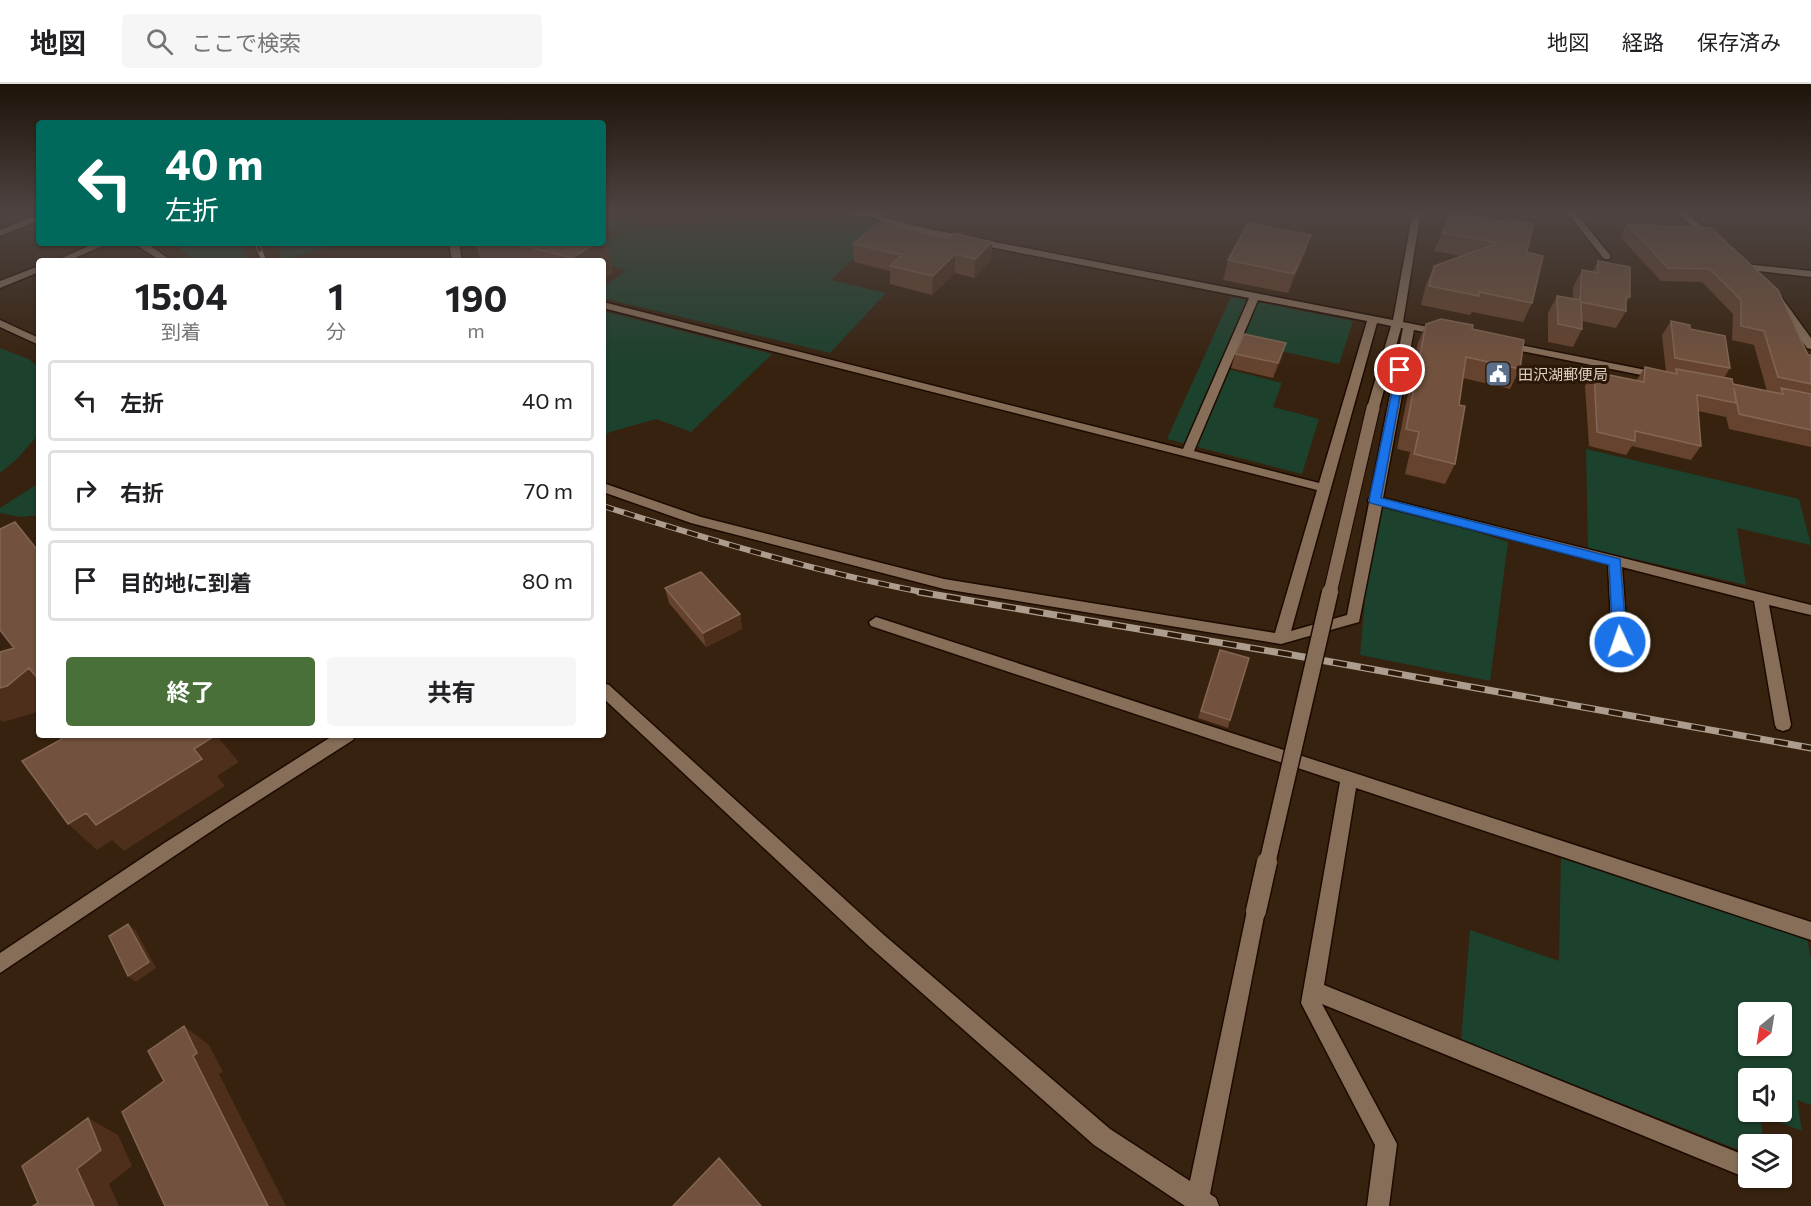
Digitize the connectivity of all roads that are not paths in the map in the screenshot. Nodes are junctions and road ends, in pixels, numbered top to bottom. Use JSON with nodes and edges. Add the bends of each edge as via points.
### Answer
{"nodes":[{"id":1,"x":1086,"y":263,"type":"edge"},
{"id":2,"x":1411,"y":263,"type":"edge"},
{"id":3,"x":36,"y":270,"type":"edge"},
{"id":4,"x":1811,"y":274,"type":"edge"},
{"id":5,"x":0,"y":285,"type":"edge"},
{"id":6,"x":1254,"y":297,"type":"junction"},
{"id":7,"x":606,"y":306,"type":"edge"},
{"id":8,"x":1372,"y":321,"type":"junction"},
{"id":9,"x":0,"y":323,"type":"edge"},
{"id":10,"x":1403,"y":326,"type":"junction"},
{"id":11,"x":1453,"y":335,"type":"edge"},
{"id":12,"x":36,"y":341,"type":"edge"},
{"id":13,"x":1488,"y":342,"type":"edge"},
{"id":14,"x":1811,"y":346,"type":"edge"},
{"id":15,"x":1672,"y":378,"type":"edge"},
{"id":16,"x":1187,"y":453,"type":"junction"},
{"id":17,"x":606,"y":488,"type":"edge"},
{"id":18,"x":1323,"y":488,"type":"junction"},
{"id":19,"x":1374,"y":500,"type":"junction"},
{"id":20,"x":1615,"y":562,"type":"junction"},
{"id":21,"x":1761,"y":598,"type":"junction"},
{"id":22,"x":1811,"y":610,"type":"edge"},
{"id":23,"x":876,"y":622,"type":"dead end"},
{"id":24,"x":1281,"y":639,"type":"junction"},
{"id":25,"x":1621,"y":661,"type":"dead end"},
{"id":26,"x":606,"y":692,"type":"edge"},
{"id":27,"x":1783,"y":725,"type":"dead end"},
{"id":28,"x":342,"y":738,"type":"edge"},
{"id":29,"x":1349,"y":778,"type":"junction"},
{"id":30,"x":1811,"y":931,"type":"edge"},
{"id":31,"x":0,"y":964,"type":"edge"},
{"id":32,"x":1314,"y":991,"type":"junction"},
{"id":33,"x":1738,"y":1164,"type":"edge"},
{"id":34,"x":1201,"y":1204,"type":"edge"},
{"id":35,"x":1378,"y":1206,"type":"edge"}],
"edges":[{"from":1,"to":6,"type":"street"},
{"from":2,"to":10,"type":"street"},
{"from":3,"to":5,"type":"street"},
{"from":4,"to":14,"type":"street","via":[[1740,264],[1776,297]]},
{"from":6,"to":8,"type":"street"},
{"from":6,"to":16,"type":"street"},
{"from":7,"to":16,"type":"street"},
{"from":8,"to":10,"type":"street"},
{"from":8,"to":18,"type":"street"},
{"from":9,"to":12,"type":"street"},
{"from":10,"to":11,"type":"street"},
{"from":10,"to":19,"type":"street"},
{"from":10,"to":34,"type":"street","bridge":true,"via":[[1373,408],[1256,911]]},
{"from":13,"to":15,"type":"street"},
{"from":16,"to":18,"type":"street"},
{"from":17,"to":24,"type":"street","via":[[696,520],[944,584]]},
{"from":18,"to":24,"type":"street"},
{"from":19,"to":20,"type":"street"},
{"from":19,"to":24,"type":"street","via":[[1353,618]]},
{"from":20,"to":21,"type":"street"},
{"from":20,"to":25,"type":"street"},
{"from":21,"to":22,"type":"street"},
{"from":21,"to":27,"type":"street"},
{"from":23,"to":29,"type":"street"},
{"from":26,"to":34,"type":"street","via":[[877,941],[1102,1137]]},
{"from":28,"to":31,"type":"street","via":[[127,876]]},
{"from":29,"to":30,"type":"street"},
{"from":29,"to":32,"type":"street"},
{"from":32,"to":33,"type":"street"},
{"from":32,"to":35,"type":"street","via":[[1311,1003],[1386,1144]]}]}
